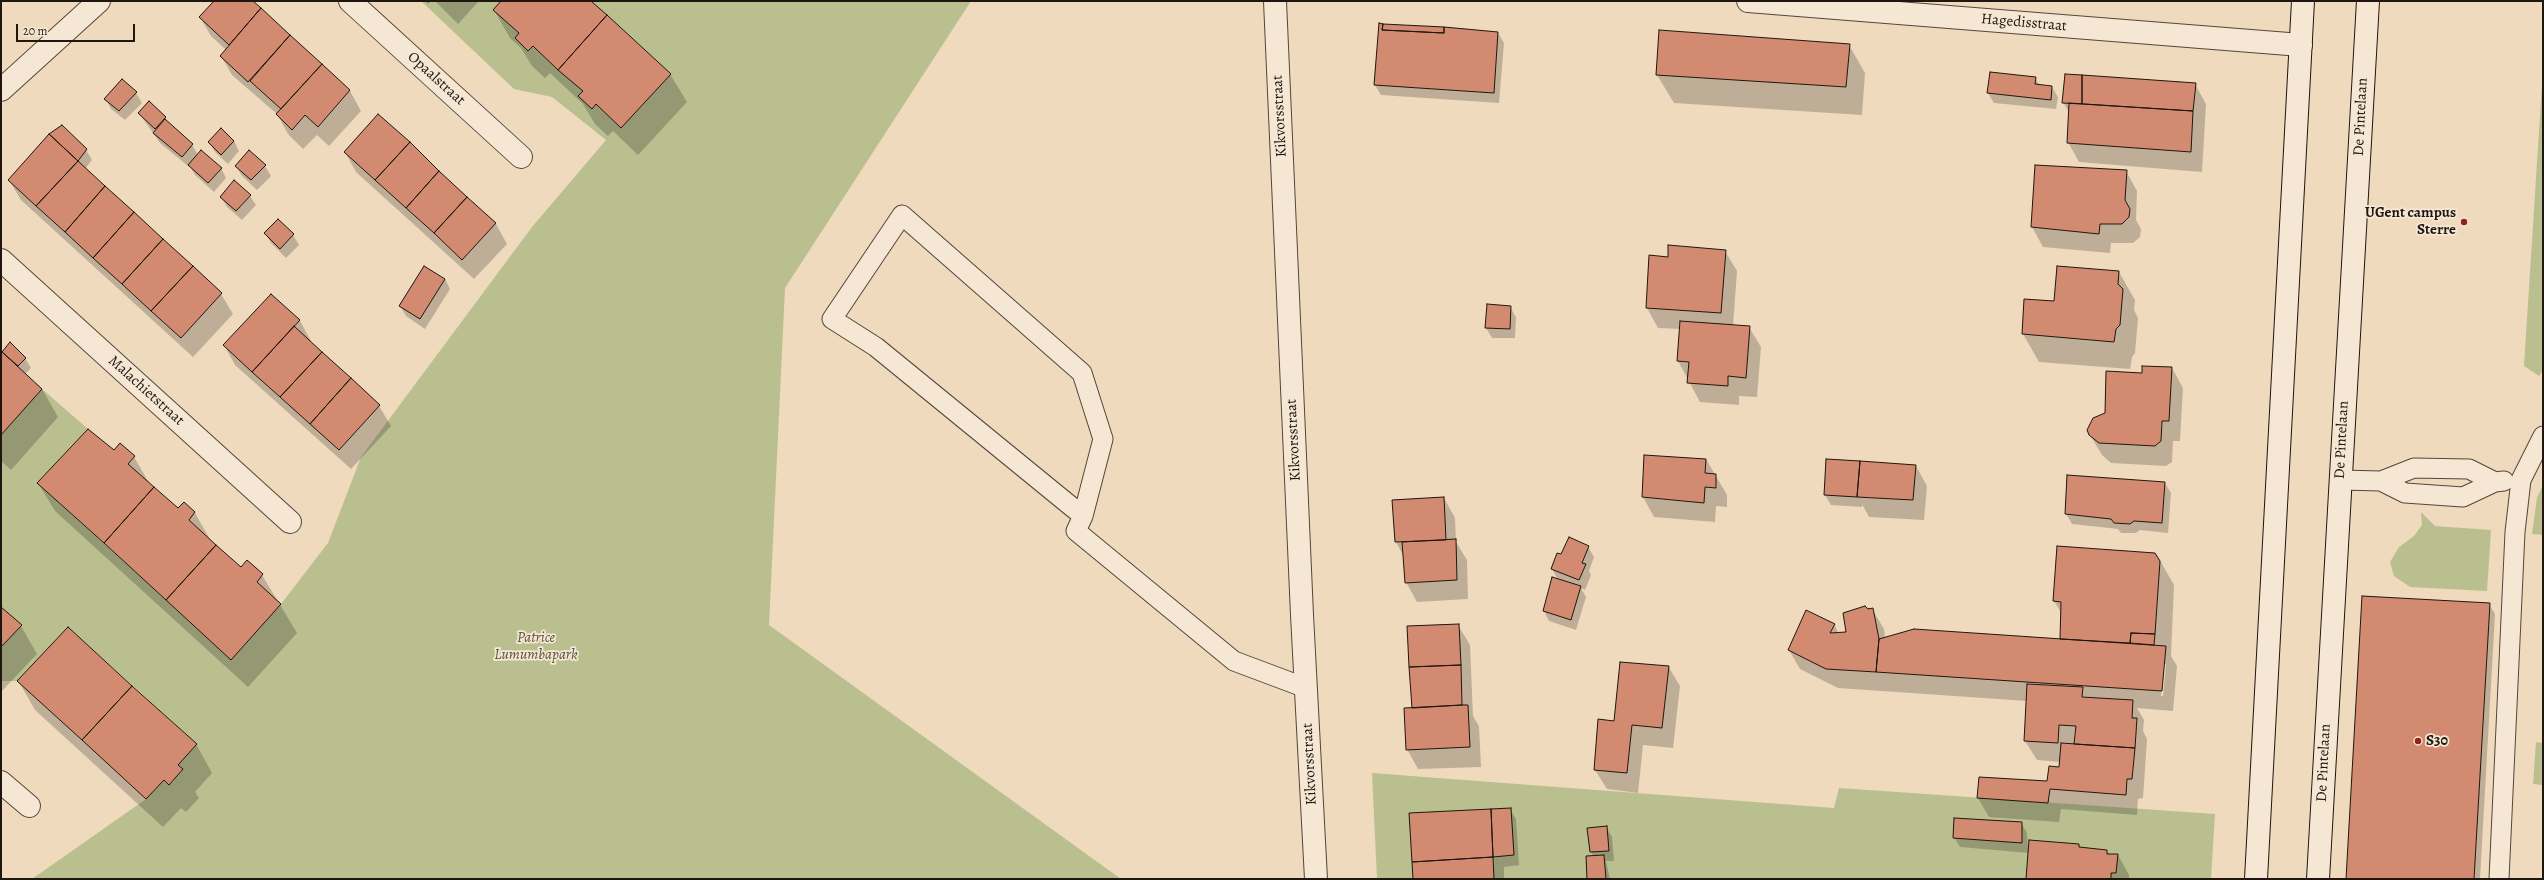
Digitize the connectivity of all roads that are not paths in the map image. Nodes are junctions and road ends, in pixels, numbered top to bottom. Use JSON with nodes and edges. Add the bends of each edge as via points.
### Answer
{"nodes":[{"id":1,"x":99,"y":1,"type":"edge"},
{"id":2,"x":350,"y":1,"type":"edge"},
{"id":3,"x":1275,"y":1,"type":"edge"},
{"id":4,"x":1748,"y":1,"type":"edge"},
{"id":5,"x":2303,"y":1,"type":"edge"},
{"id":6,"x":2368,"y":1,"type":"edge"},
{"id":7,"x":2301,"y":45,"type":"junction"},
{"id":8,"x":1,"y":90,"type":"edge"},
{"id":9,"x":521,"y":157,"type":"dead end"},
{"id":10,"x":1,"y":260,"type":"edge"},
{"id":11,"x":2543,"y":436,"type":"edge"},
{"id":12,"x":2340,"y":480,"type":"junction"},
{"id":13,"x":2521,"y":480,"type":"junction"},
{"id":14,"x":2381,"y":481,"type":"junction"},
{"id":15,"x":2495,"y":482,"type":"junction"},
{"id":16,"x":1083,"y":516,"type":"junction"},
{"id":17,"x":290,"y":522,"type":"dead end"},
{"id":18,"x":1306,"y":688,"type":"junction"},
{"id":19,"x":1,"y":782,"type":"edge"},
{"id":20,"x":29,"y":806,"type":"dead end"},
{"id":21,"x":1316,"y":879,"type":"edge"},
{"id":22,"x":2256,"y":879,"type":"edge"},
{"id":23,"x":2318,"y":879,"type":"edge"},
{"id":24,"x":2499,"y":879,"type":"edge"}],
"edges":[{"from":1,"to":8,"type":"street"},
{"from":2,"to":9,"type":"street","name":"Opaalstraat"},
{"from":3,"to":18,"type":"street","name":"Kikvorsstraat"},
{"from":4,"to":7,"type":"street","name":"Hagedisstraat"},
{"from":5,"to":7,"type":"street"},
{"from":6,"to":12,"type":"street","name":"De Pintelaan"},
{"from":7,"to":22,"type":"street"},
{"from":10,"to":17,"type":"street","name":"Malachietstraat"},
{"from":11,"to":13,"type":"lane"},
{"from":12,"to":14,"type":"lane"},
{"from":12,"to":23,"type":"street","name":"De Pintelaan"},
{"from":13,"to":15,"type":"lane"},
{"from":13,"to":24,"type":"lane","via":[[2515,532]]},
{"from":14,"to":15,"type":"lane","via":[[2414,468],[2469,469]]},
{"from":14,"to":15,"type":"lane","via":[[2405,493],[2463,497]]},
{"from":16,"to":16,"type":"lane","via":[[876,347],[832,319],[902,216],[1082,373],[1103,440]]},
{"from":16,"to":18,"type":"lane","via":[[1076,531],[1234,661]]},
{"from":18,"to":21,"type":"street","name":"Kikvorsstraat"},
{"from":19,"to":20,"type":"street"}]}
